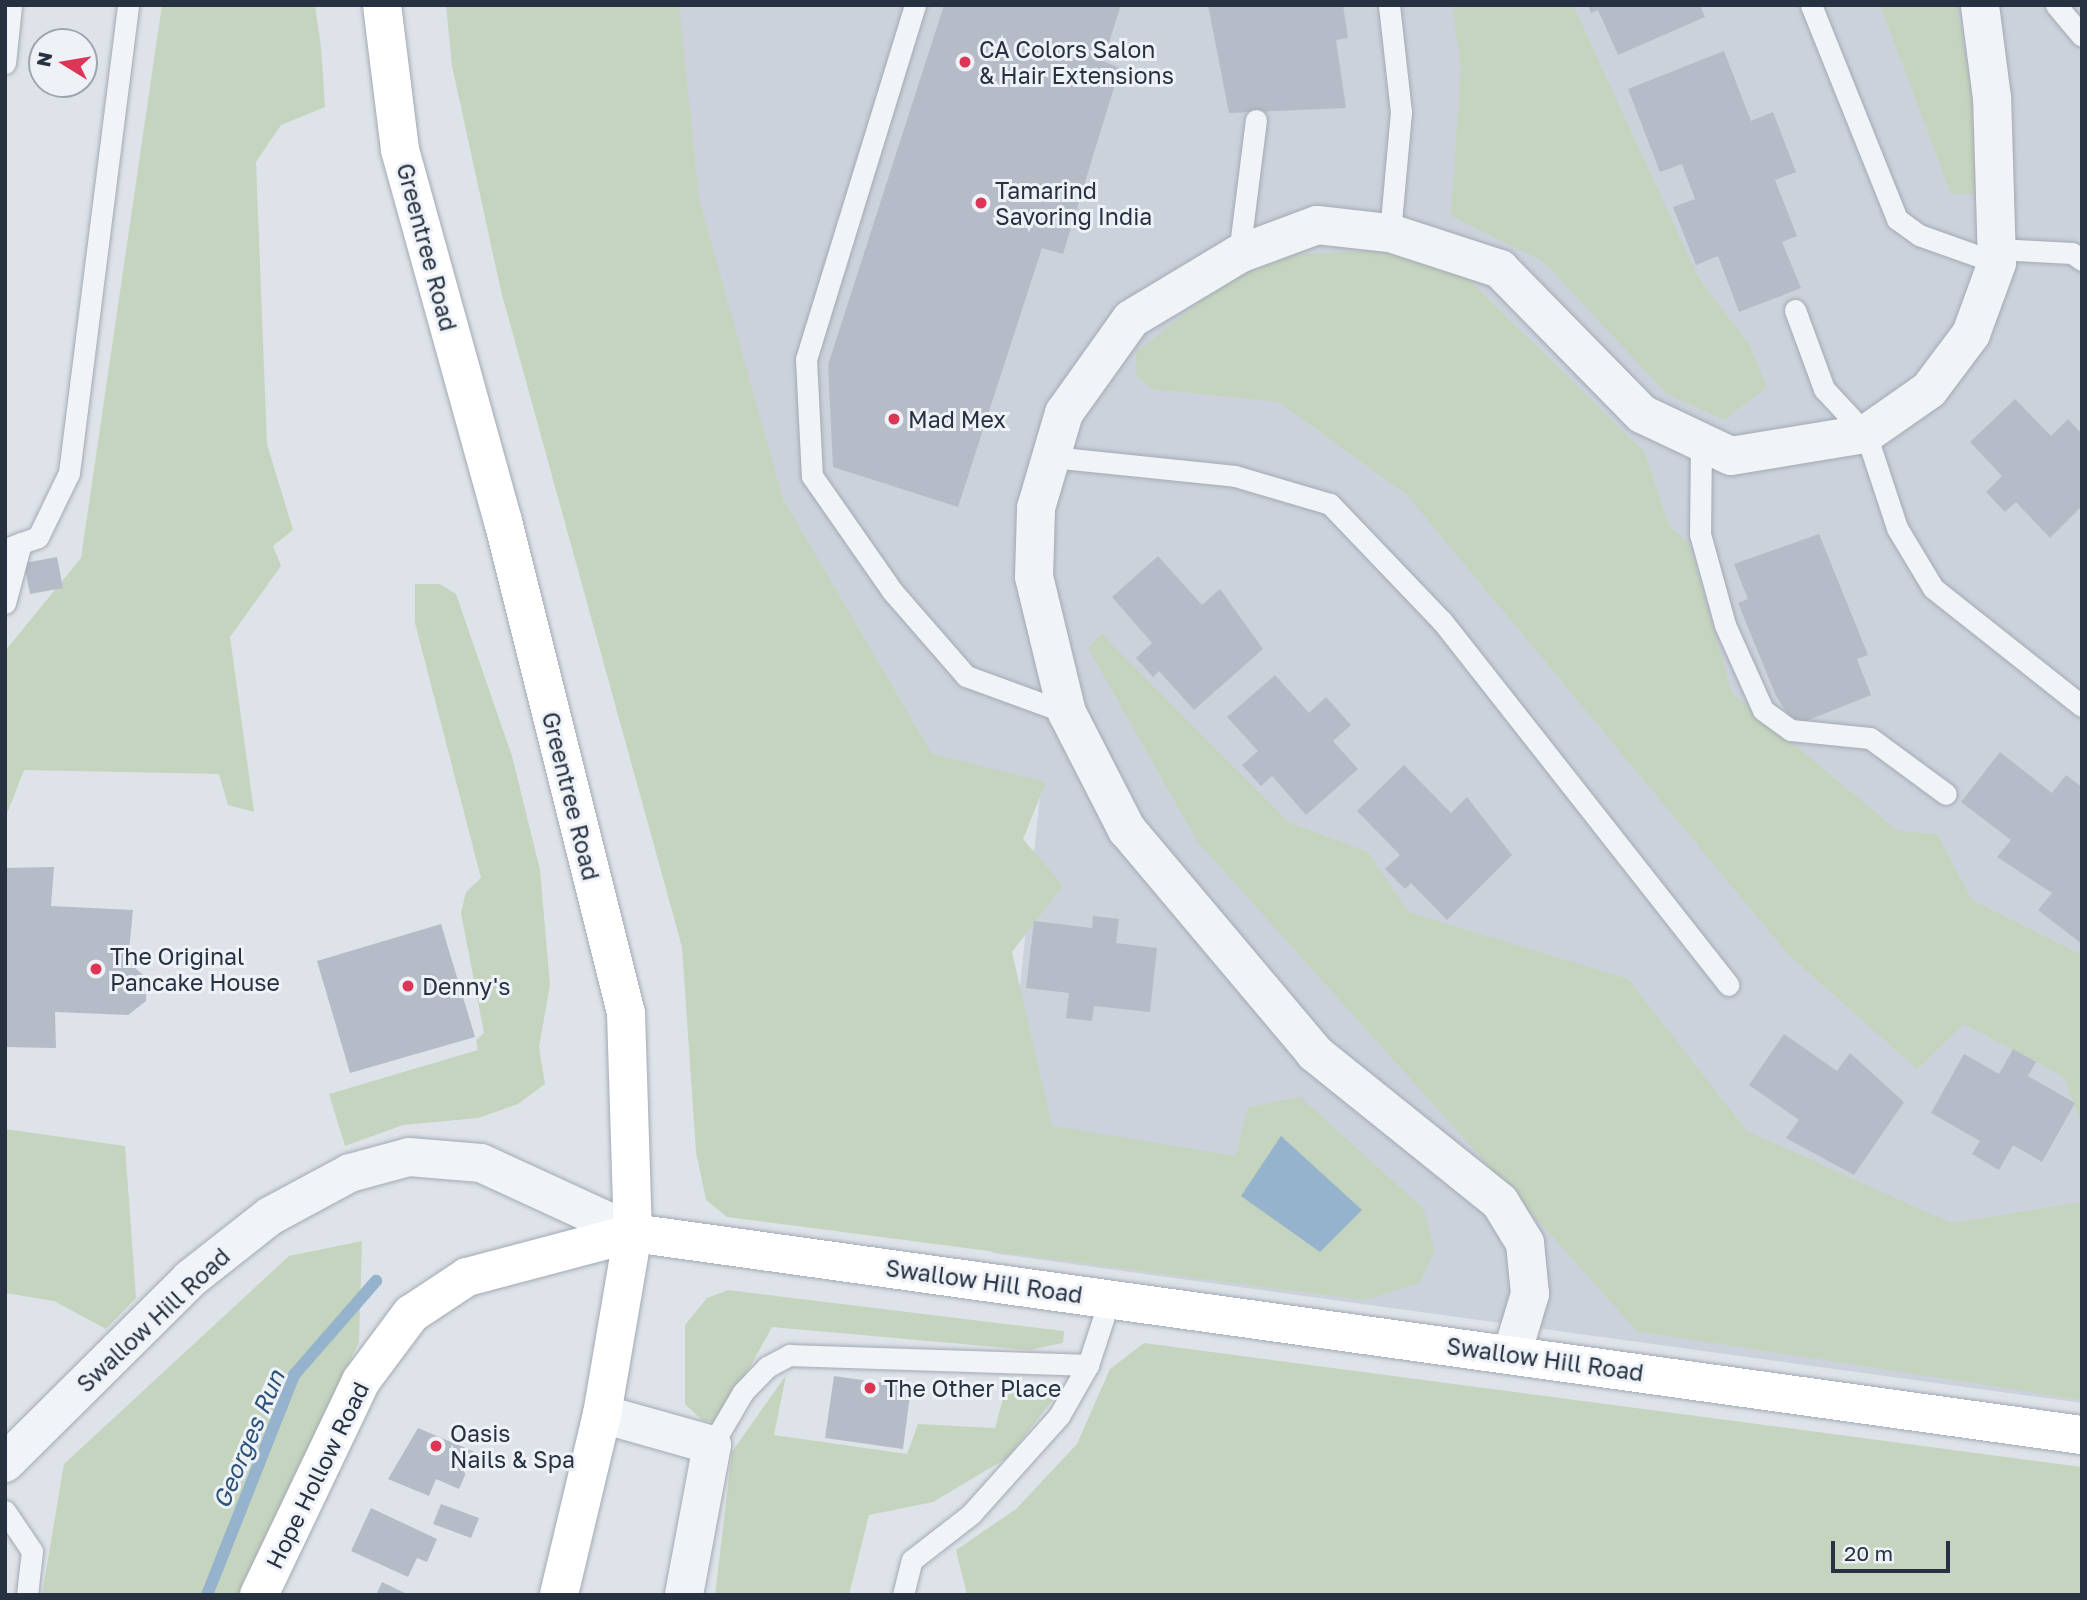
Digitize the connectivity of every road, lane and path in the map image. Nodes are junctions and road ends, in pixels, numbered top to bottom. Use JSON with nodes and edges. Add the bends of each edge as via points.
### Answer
{"nodes":[{"id":1,"x":11,"y":5,"type":"edge"},
{"id":2,"x":128,"y":5,"type":"edge"},
{"id":3,"x":382,"y":5,"type":"edge"},
{"id":4,"x":915,"y":5,"type":"edge"},
{"id":5,"x":1389,"y":5,"type":"edge"},
{"id":6,"x":1811,"y":5,"type":"edge"},
{"id":7,"x":1980,"y":5,"type":"edge"},
{"id":8,"x":2056,"y":5,"type":"edge"},
{"id":9,"x":2082,"y":36,"type":"edge"},
{"id":10,"x":5,"y":63,"type":"edge"},
{"id":11,"x":1256,"y":120,"type":"dead end"},
{"id":12,"x":1390,"y":233,"type":"junction"},
{"id":13,"x":1239,"y":254,"type":"junction"},
{"id":14,"x":1997,"y":256,"type":"junction"},
{"id":15,"x":2082,"y":260,"type":"edge"},
{"id":16,"x":1794,"y":310,"type":"dead end"},
{"id":17,"x":1866,"y":435,"type":"junction"},
{"id":18,"x":1701,"y":442,"type":"junction"},
{"id":19,"x":1052,"y":457,"type":"junction"},
{"id":20,"x":13,"y":546,"type":"edge"},
{"id":21,"x":5,"y":603,"type":"edge"},
{"id":22,"x":2082,"y":706,"type":"edge"},
{"id":23,"x":1068,"y":713,"type":"junction"},
{"id":24,"x":1946,"y":794,"type":"dead end"},
{"id":25,"x":1728,"y":985,"type":"dead end"},
{"id":26,"x":634,"y":1233,"type":"junction"},
{"id":27,"x":1110,"y":1298,"type":"junction"},
{"id":28,"x":1512,"y":1354,"type":"junction"},
{"id":29,"x":1087,"y":1365,"type":"junction"},
{"id":30,"x":602,"y":1414,"type":"junction"},
{"id":31,"x":2082,"y":1435,"type":"edge"},
{"id":32,"x":712,"y":1446,"type":"junction"},
{"id":33,"x":5,"y":1463,"type":"edge"},
{"id":34,"x":5,"y":1511,"type":"edge"},
{"id":35,"x":27,"y":1595,"type":"edge"},
{"id":36,"x":259,"y":1595,"type":"edge"},
{"id":37,"x":559,"y":1595,"type":"edge"},
{"id":38,"x":684,"y":1595,"type":"edge"},
{"id":39,"x":903,"y":1595,"type":"edge"}],
"edges":[{"from":1,"to":10,"type":"lane"},
{"from":2,"to":20,"type":"lane","via":[[69,473],[37,537]]},
{"from":3,"to":26,"type":"main road","name":"Greentree Road","via":[[400,150],[503,521],[626,1013]]},
{"from":4,"to":23,"type":"lane","via":[[806,359],[812,476],[893,592],[966,676]]},
{"from":5,"to":12,"type":"lane","via":[[1401,112]]},
{"from":6,"to":14,"type":"lane","via":[[1898,219],[1919,235]]},
{"from":7,"to":14,"type":"street","via":[[1992,99]]},
{"from":8,"to":9,"type":"lane"},
{"from":11,"to":13,"type":"lane"},
{"from":12,"to":13,"type":"street","via":[[1317,225]]},
{"from":12,"to":18,"type":"street","via":[[1500,269],[1642,414]]},
{"from":13,"to":19,"type":"street","via":[[1131,319],[1064,413]]},
{"from":14,"to":15,"type":"lane","via":[[2072,253]]},
{"from":14,"to":17,"type":"street","via":[[1971,334],[1929,390]]},
{"from":16,"to":17,"type":"lane","via":[[1824,388]]},
{"from":17,"to":18,"type":"street","via":[[1731,456]]},
{"from":17,"to":22,"type":"lane","via":[[1897,528],[1933,588]]},
{"from":18,"to":24,"type":"lane","via":[[1700,534],[1725,625],[1763,710],[1791,730],[1870,738]]},
{"from":19,"to":23,"type":"street","via":[[1035,508],[1034,577]]},
{"from":19,"to":25,"type":"lane","via":[[1235,476],[1330,504],[1442,621]]},
{"from":20,"to":21,"type":"lane"},
{"from":23,"to":28,"type":"street","via":[[1127,830],[1315,1053],[1500,1202],[1525,1243],[1530,1294]]},
{"from":26,"to":27,"type":"main road","name":"Swallow Hill Road"},
{"from":26,"to":30,"type":"main road","name":"Greentree Road"},
{"from":26,"to":33,"type":"street","name":"Swallow Hill Road","via":[[481,1163],[409,1157],[350,1173],[270,1216],[190,1279]]},
{"from":26,"to":36,"type":"main road","name":"Hope Hollow Road","via":[[467,1277],[411,1314],[361,1381]]},
{"from":27,"to":28,"type":"main road","name":"Swallow Hill Road"},
{"from":27,"to":29,"type":"lane"},
{"from":28,"to":31,"type":"main road","name":"Swallow Hill Road"},
{"from":29,"to":32,"type":"lane","via":[[790,1355],[766,1367],[743,1392]]},
{"from":29,"to":39,"type":"lane","via":[[1059,1416],[971,1514],[912,1560]]},
{"from":30,"to":32,"type":"street"},
{"from":30,"to":37,"type":"main road","name":"Greentree Road"},
{"from":32,"to":38,"type":"street"},
{"from":34,"to":35,"type":"lane","via":[[32,1551]]}]}
